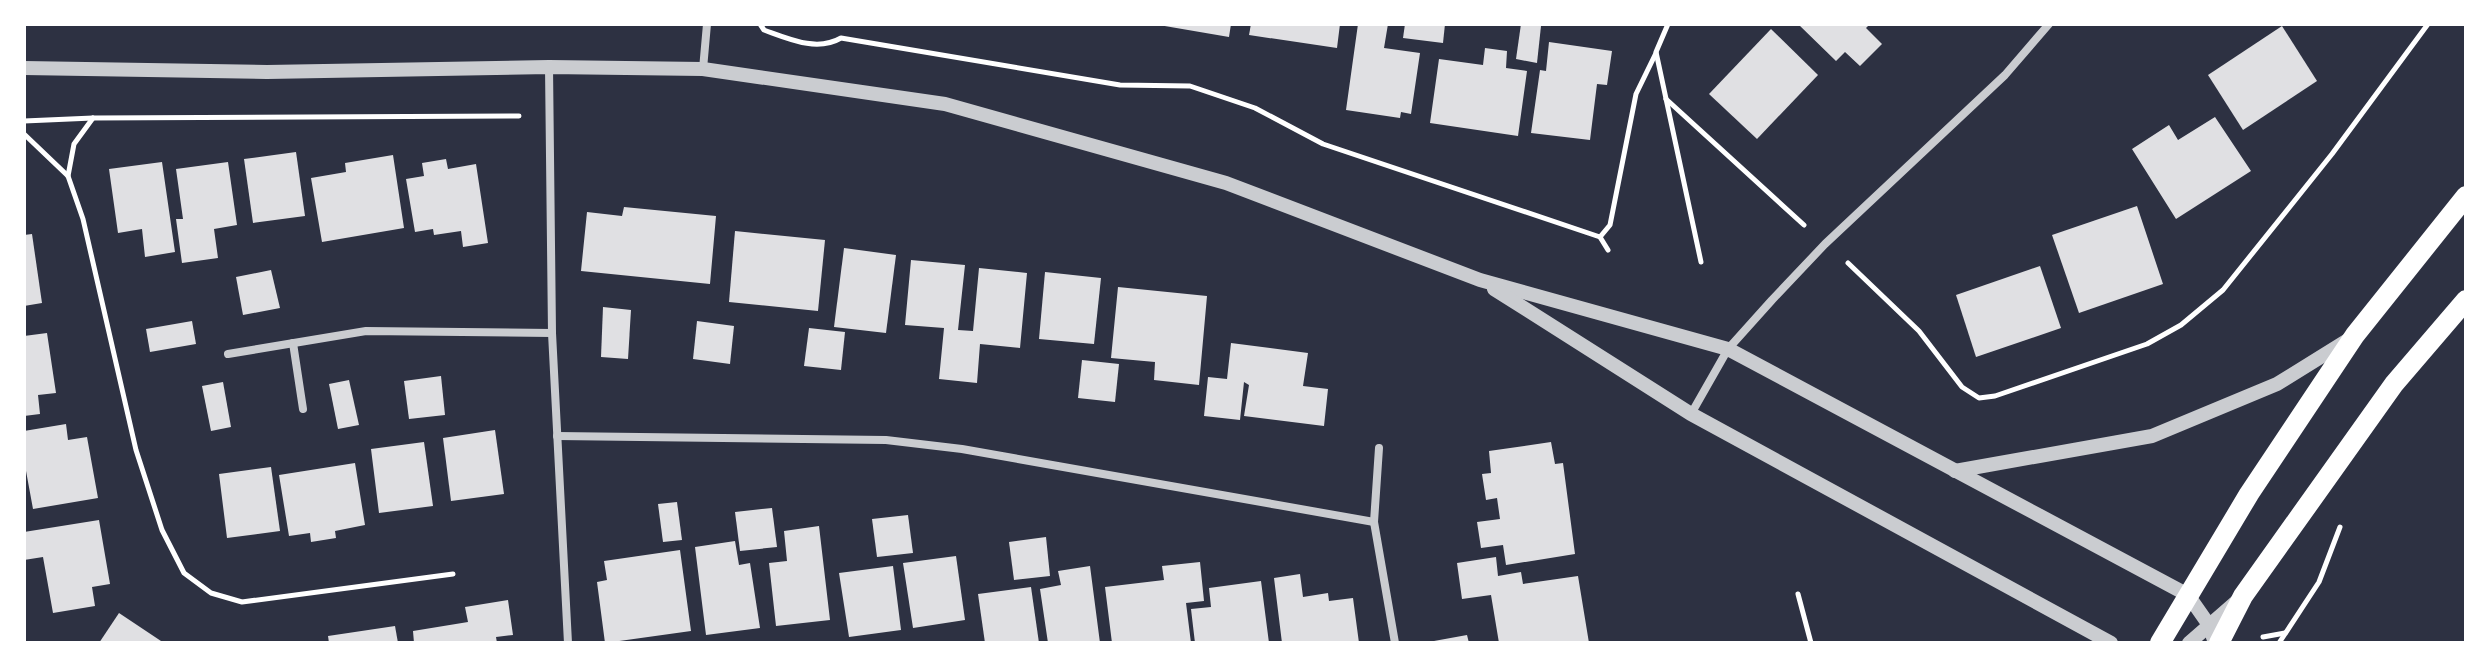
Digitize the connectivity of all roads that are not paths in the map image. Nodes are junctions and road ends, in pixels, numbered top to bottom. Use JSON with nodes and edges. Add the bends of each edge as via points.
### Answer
{"nodes":[{"id":1,"x":707,"y":24,"type":"edge"},
{"id":2,"x":2049,"y":24,"type":"edge"},
{"id":3,"x":549,"y":67,"type":"junction"},
{"id":4,"x":24,"y":68,"type":"edge"},
{"id":5,"x":703,"y":69,"type":"junction"},
{"id":6,"x":2466,"y":196,"type":"edge"},
{"id":7,"x":1480,"y":280,"type":"junction"},
{"id":8,"x":2466,"y":300,"type":"edge"},
{"id":9,"x":552,"y":333,"type":"junction"},
{"id":10,"x":2355,"y":335,"type":"junction"},
{"id":11,"x":293,"y":343,"type":"junction"},
{"id":12,"x":1728,"y":349,"type":"junction"},
{"id":13,"x":228,"y":354,"type":"dead end"},
{"id":14,"x":303,"y":409,"type":"dead end"},
{"id":15,"x":1691,"y":414,"type":"junction"},
{"id":16,"x":557,"y":436,"type":"junction"},
{"id":17,"x":1379,"y":448,"type":"dead end"},
{"id":18,"x":1955,"y":471,"type":"junction"},
{"id":19,"x":1374,"y":522,"type":"junction"},
{"id":20,"x":2188,"y":595,"type":"junction"},
{"id":21,"x":2214,"y":637,"type":"edge"},
{"id":22,"x":568,"y":643,"type":"edge"},
{"id":23,"x":1395,"y":643,"type":"edge"},
{"id":24,"x":2111,"y":643,"type":"edge"},
{"id":25,"x":2160,"y":643,"type":"edge"},
{"id":26,"x":2189,"y":643,"type":"edge"}],
"edges":[{"from":1,"to":5,"type":"street"},
{"from":2,"to":12,"type":"street","via":[[2005,75],[1825,244]]},
{"from":3,"to":4,"type":"street","via":[[267,72]]},
{"from":3,"to":5,"type":"street"},
{"from":3,"to":9,"type":"street"},
{"from":5,"to":7,"type":"street","via":[[945,104],[1226,183]]},
{"from":6,"to":10,"type":"main road"},
{"from":7,"to":12,"type":"street"},
{"from":7,"to":15,"type":"street"},
{"from":8,"to":21,"type":"main road","via":[[2394,384]]},
{"from":9,"to":11,"type":"street","via":[[366,331]]},
{"from":9,"to":16,"type":"street"},
{"from":10,"to":18,"type":"street","via":[[2277,384],[2152,436]]},
{"from":10,"to":20,"type":"main road"},
{"from":11,"to":13,"type":"street"},
{"from":11,"to":14,"type":"street"},
{"from":12,"to":15,"type":"street"},
{"from":12,"to":18,"type":"street"},
{"from":15,"to":24,"type":"street"},
{"from":16,"to":19,"type":"street","via":[[886,440]]},
{"from":16,"to":22,"type":"street"},
{"from":17,"to":19,"type":"street"},
{"from":18,"to":20,"type":"street"},
{"from":19,"to":23,"type":"street"},
{"from":20,"to":21,"type":"street"},
{"from":20,"to":25,"type":"main road"},
{"from":21,"to":26,"type":"street"}]}
